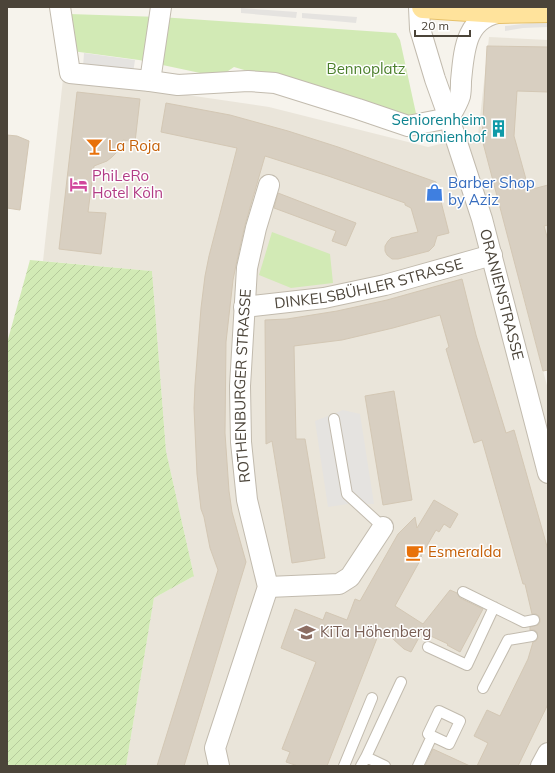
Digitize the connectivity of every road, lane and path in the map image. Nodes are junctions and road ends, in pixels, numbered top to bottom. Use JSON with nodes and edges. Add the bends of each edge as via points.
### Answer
{"nodes":[{"id":1,"x":60,"y":7,"type":"edge"},
{"id":2,"x":161,"y":7,"type":"edge"},
{"id":3,"x":419,"y":7,"type":"edge"},
{"id":4,"x":423,"y":7,"type":"edge"},
{"id":5,"x":508,"y":12,"type":"junction"},
{"id":6,"x":548,"y":12,"type":"edge"},
{"id":7,"x":150,"y":81,"type":"junction"},
{"id":8,"x":449,"y":118,"type":"junction"},
{"id":9,"x":269,"y":185,"type":"dead end"},
{"id":10,"x":492,"y":255,"type":"junction"},
{"id":11,"x":244,"y":307,"type":"junction"},
{"id":12,"x":334,"y":418,"type":"dead end"},
{"id":13,"x":547,"y":467,"type":"edge"},
{"id":14,"x":383,"y":527,"type":"joint"},
{"id":15,"x":268,"y":587,"type":"junction"},
{"id":16,"x":463,"y":592,"type":"dead end"},
{"id":17,"x":494,"y":607,"type":"junction"},
{"id":18,"x":534,"y":620,"type":"dead end"},
{"id":19,"x":532,"y":636,"type":"dead end"},
{"id":20,"x":428,"y":647,"type":"dead end"},
{"id":21,"x":401,"y":682,"type":"dead end"},
{"id":22,"x":483,"y":688,"type":"dead end"},
{"id":23,"x":372,"y":698,"type":"dead end"},
{"id":24,"x":432,"y":736,"type":"dead end"},
{"id":25,"x":548,"y":753,"type":"edge"},
{"id":26,"x":363,"y":761,"type":"edge"},
{"id":27,"x":219,"y":766,"type":"edge"},
{"id":28,"x":344,"y":766,"type":"edge"},
{"id":29,"x":385,"y":766,"type":"edge"},
{"id":30,"x":418,"y":766,"type":"edge"},
{"id":31,"x":541,"y":766,"type":"edge"}],
"edges":[{"from":1,"to":7,"type":"street","via":[[70,73]]},
{"from":2,"to":7,"type":"street"},
{"from":3,"to":8,"type":"street","name":"ORANIENSTRASSE","via":[[420,29]]},
{"from":4,"to":5,"type":"main road"},
{"from":5,"to":6,"type":"main road"},
{"from":5,"to":8,"type":"street","via":[[487,16],[477,23],[470,33],[465,50],[460,97]]},
{"from":7,"to":8,"type":"street","via":[[178,85],[248,81],[275,83],[408,126]]},
{"from":8,"to":10,"type":"street","name":"ORANIENSTRASSE"},
{"from":9,"to":11,"type":"street","name":"ROTHENBURGER STRASSE","via":[[247,268]]},
{"from":10,"to":11,"type":"street","name":"DINKELSBÜHLER STRASSE","via":[[332,297]]},
{"from":10,"to":13,"type":"street","name":"ORANIENSTRASSE"},
{"from":11,"to":15,"type":"street","name":"ROTHENBURGER STRASSE","via":[[240,386],[241,442],[247,500]]},
{"from":12,"to":14,"type":"lane","via":[[347,494]]},
{"from":14,"to":15,"type":"street","via":[[350,577],[339,584]]},
{"from":15,"to":27,"type":"street","via":[[215,748]]},
{"from":16,"to":17,"type":"lane"},
{"from":17,"to":18,"type":"lane","via":[[524,622]]},
{"from":17,"to":20,"type":"lane","via":[[467,665]]},
{"from":19,"to":22,"type":"lane","via":[[508,640]]},
{"from":21,"to":26,"type":"lane"},
{"from":23,"to":28,"type":"lane"},
{"from":24,"to":30,"type":"lane"},
{"from":25,"to":31,"type":"street"},
{"from":26,"to":29,"type":"lane"}]}
